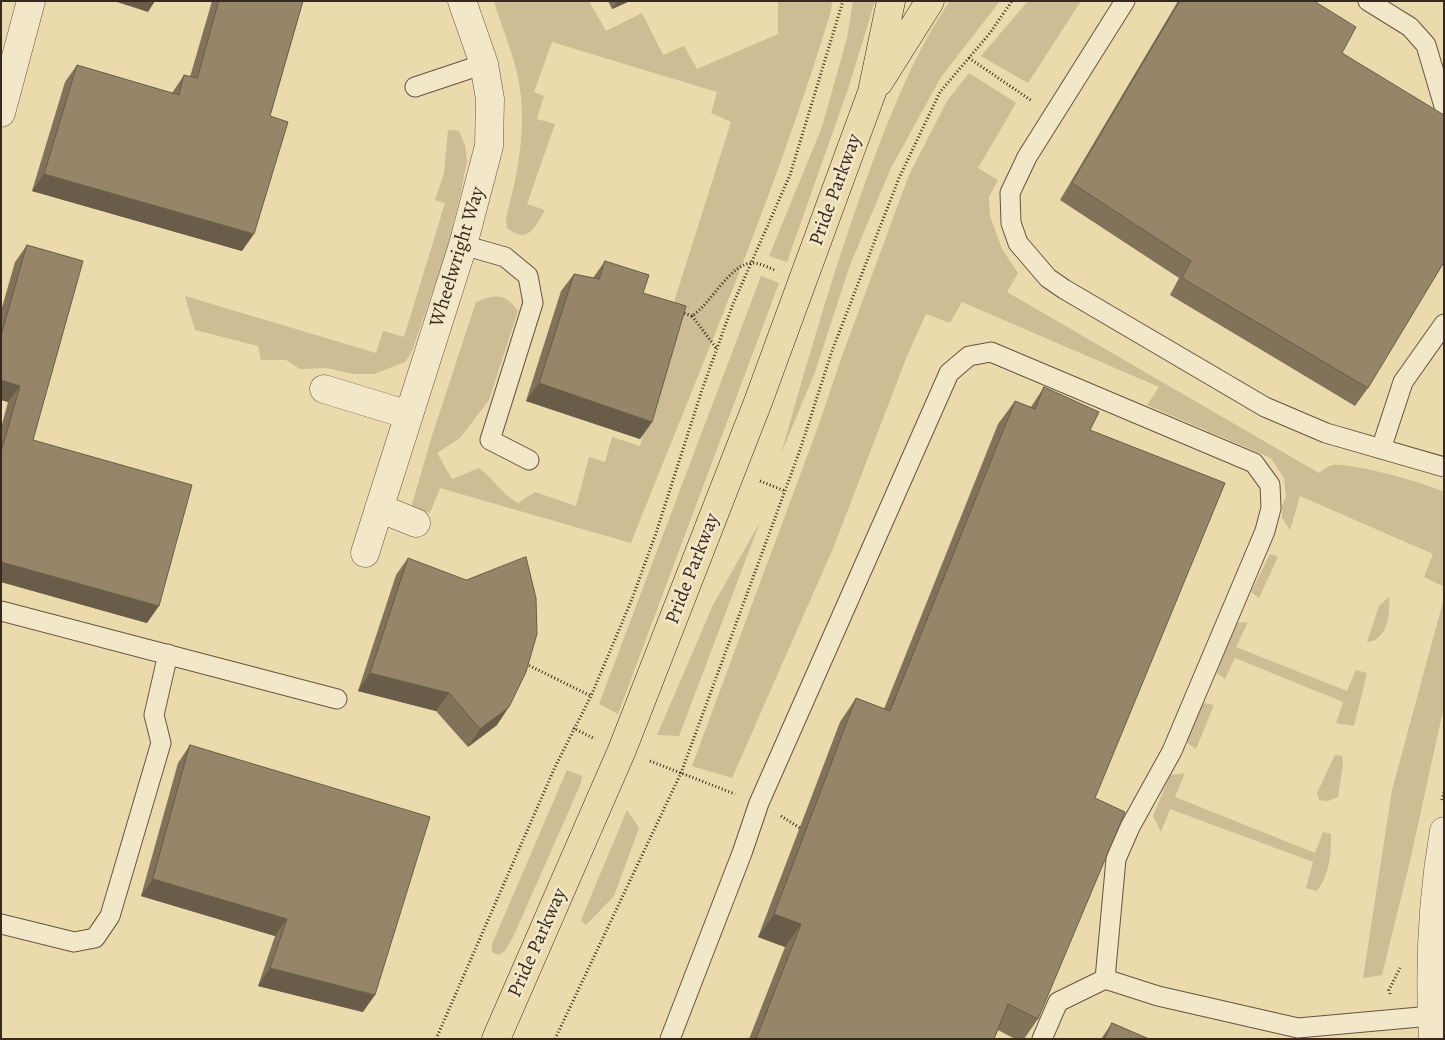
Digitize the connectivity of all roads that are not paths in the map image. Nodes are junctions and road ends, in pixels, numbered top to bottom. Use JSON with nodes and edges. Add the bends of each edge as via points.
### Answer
{"nodes":[{"id":1,"x":32,"y":1,"type":"edge"},
{"id":2,"x":462,"y":1,"type":"edge"},
{"id":3,"x":890,"y":1,"type":"edge"},
{"id":4,"x":930,"y":1,"type":"edge"},
{"id":5,"x":1125,"y":1,"type":"edge"},
{"id":6,"x":1368,"y":1,"type":"edge"},
{"id":7,"x":484,"y":64,"type":"junction"},
{"id":8,"x":415,"y":87,"type":"dead end"},
{"id":9,"x":872,"y":92,"type":"junction"},
{"id":10,"x":1444,"y":106,"type":"edge"},
{"id":11,"x":1,"y":113,"type":"edge"},
{"id":12,"x":463,"y":246,"type":"junction"},
{"id":13,"x":1444,"y":324,"type":"edge"},
{"id":14,"x":324,"y":389,"type":"dead end"},
{"id":15,"x":409,"y":415,"type":"junction"},
{"id":16,"x":1381,"y":449,"type":"junction"},
{"id":17,"x":529,"y":460,"type":"dead end"},
{"id":18,"x":1444,"y":467,"type":"edge"},
{"id":19,"x":379,"y":508,"type":"junction"},
{"id":20,"x":416,"y":523,"type":"dead end"},
{"id":21,"x":365,"y":552,"type":"dead end"},
{"id":22,"x":1,"y":611,"type":"edge"},
{"id":23,"x":168,"y":654,"type":"junction"},
{"id":24,"x":337,"y":699,"type":"dead end"},
{"id":25,"x":1444,"y":831,"type":"edge"},
{"id":26,"x":1,"y":924,"type":"edge"},
{"id":27,"x":1105,"y":979,"type":"junction"},
{"id":28,"x":1432,"y":1027,"type":"edge"},
{"id":29,"x":496,"y":1039,"type":"edge"},
{"id":30,"x":670,"y":1039,"type":"edge"},
{"id":31,"x":1042,"y":1039,"type":"edge"}],
"edges":[{"from":1,"to":11,"type":"street"},
{"from":2,"to":7,"type":"street","name":"Wheelwright Way"},
{"from":3,"to":9,"type":"main road","name":"Pride Parkway"},
{"from":4,"to":9,"type":"main road","name":"Pride Parkway"},
{"from":5,"to":16,"type":"lane","via":[[1027,157],[1010,193],[1011,223],[1018,243],[1048,278],[1265,407],[1326,433]]},
{"from":6,"to":10,"type":"lane","via":[[1410,27],[1426,46]]},
{"from":7,"to":8,"type":"lane"},
{"from":7,"to":12,"type":"street","name":"Wheelwright Way","via":[[490,99],[490,146]]},
{"from":9,"to":29,"type":"main road","name":"Pride Parkway","via":[[758,402],[622,750]]},
{"from":12,"to":15,"type":"street","name":"Wheelwright Way"},
{"from":12,"to":17,"type":"lane","via":[[505,257],[528,276],[533,303],[490,440]]},
{"from":13,"to":16,"type":"lane","via":[[1403,382]]},
{"from":14,"to":15,"type":"street"},
{"from":15,"to":19,"type":"street","name":"Wheelwright Way"},
{"from":16,"to":18,"type":"lane"},
{"from":19,"to":20,"type":"street"},
{"from":19,"to":21,"type":"street","name":"Wheelwright Way"},
{"from":22,"to":23,"type":"lane"},
{"from":23,"to":24,"type":"lane"},
{"from":23,"to":26,"type":"lane","via":[[154,715],[161,743],[110,916],[94,938],[74,942]]},
{"from":25,"to":28,"type":"street","via":[[1434,908]]},
{"from":27,"to":28,"type":"lane","via":[[1158,996],[1298,1028]]},
{"from":27,"to":30,"type":"lane","via":[[1116,858],[1172,751],[1265,531],[1271,508],[1270,485],[1254,463],[991,352],[969,356],[949,373],[759,803]]},
{"from":27,"to":31,"type":"lane","via":[[1058,1002]]}]}
